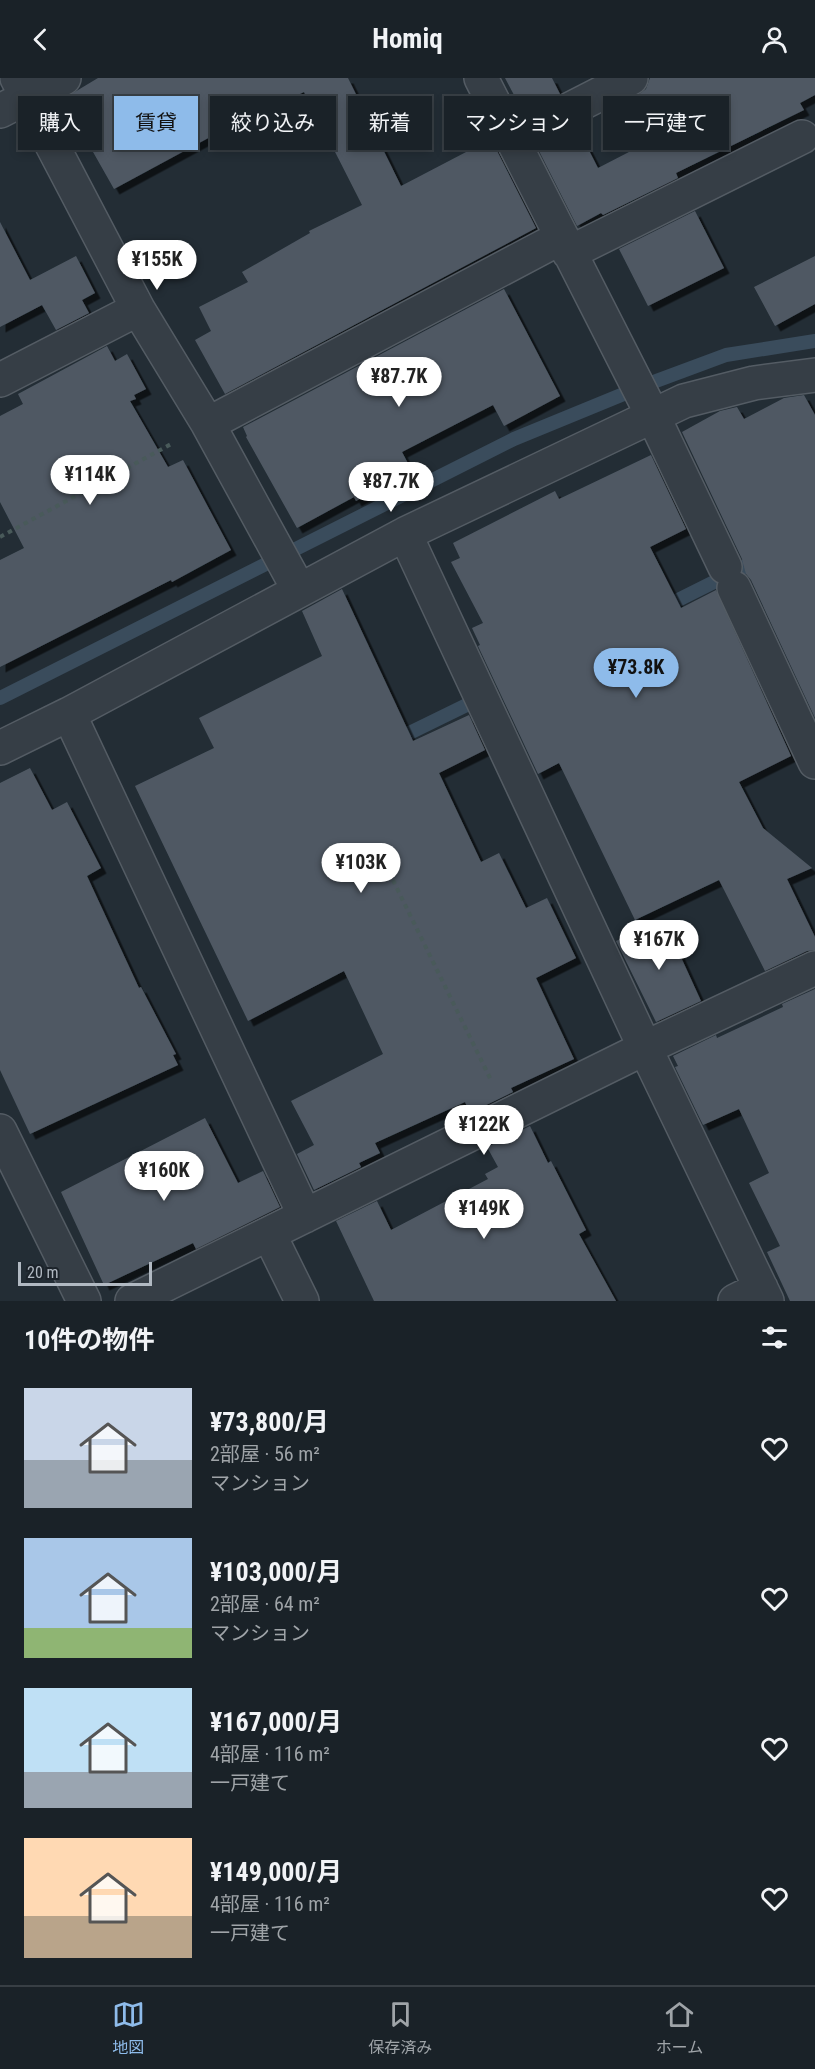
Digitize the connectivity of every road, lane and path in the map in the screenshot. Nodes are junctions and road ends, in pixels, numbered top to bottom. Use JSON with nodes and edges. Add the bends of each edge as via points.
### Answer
{"nodes":[{"id":1,"x":64,"y":78,"type":"edge"},
{"id":2,"x":481,"y":78,"type":"edge"},
{"id":3,"x":631,"y":78,"type":"edge"},
{"id":4,"x":15,"y":96,"type":"edge"},
{"id":5,"x":490,"y":96,"type":"edge"},
{"id":6,"x":591,"y":99,"type":"edge"},
{"id":7,"x":802,"y":137,"type":"dead end"},
{"id":8,"x":518,"y":150,"type":"edge"},
{"id":9,"x":566,"y":245,"type":"junction"},
{"id":10,"x":138,"y":309,"type":"junction"},
{"id":11,"x":815,"y":375,"type":"edge"},
{"id":12,"x":0,"y":380,"type":"edge"},
{"id":13,"x":649,"y":410,"type":"junction"},
{"id":14,"x":208,"y":424,"type":"junction"},
{"id":15,"x":405,"y":534,"type":"junction"},
{"id":16,"x":0,"y":537,"type":"edge"},
{"id":17,"x":294,"y":580,"type":"junction"},
{"id":18,"x":69,"y":714,"type":"junction"},
{"id":19,"x":0,"y":748,"type":"edge"},
{"id":20,"x":815,"y":762,"type":"edge"},
{"id":21,"x":385,"y":864,"type":"dead end"},
{"id":22,"x":815,"y":968,"type":"edge"},
{"id":23,"x":645,"y":1048,"type":"junction"},
{"id":24,"x":508,"y":1116,"type":"junction"},
{"id":25,"x":0,"y":1131,"type":"edge"},
{"id":26,"x":305,"y":1216,"type":"junction"},
{"id":27,"x":269,"y":1234,"type":"junction"},
{"id":28,"x":754,"y":1297,"type":"edge"},
{"id":29,"x":84,"y":1301,"type":"edge"},
{"id":30,"x":132,"y":1301,"type":"edge"},
{"id":31,"x":302,"y":1301,"type":"edge"}],
"edges":[{"from":1,"to":4,"type":"street"},
{"from":2,"to":5,"type":"street"},
{"from":3,"to":6,"type":"street"},
{"from":4,"to":10,"type":"street"},
{"from":7,"to":9,"type":"street"},
{"from":8,"to":9,"type":"street"},
{"from":9,"to":13,"type":"street"},
{"from":9,"to":14,"type":"street"},
{"from":10,"to":12,"type":"street"},
{"from":10,"to":14,"type":"street"},
{"from":11,"to":13,"type":"street","via":[[754,383]]},
{"from":13,"to":15,"type":"street"},
{"from":13,"to":20,"type":"street"},
{"from":14,"to":16,"type":"path"},
{"from":14,"to":17,"type":"street"},
{"from":15,"to":17,"type":"street"},
{"from":15,"to":23,"type":"street"},
{"from":17,"to":18,"type":"street"},
{"from":18,"to":19,"type":"street"},
{"from":18,"to":26,"type":"street"},
{"from":21,"to":24,"type":"path"},
{"from":22,"to":23,"type":"street"},
{"from":23,"to":24,"type":"street"},
{"from":23,"to":28,"type":"street"},
{"from":24,"to":26,"type":"street"},
{"from":25,"to":29,"type":"street"},
{"from":26,"to":27,"type":"street"},
{"from":27,"to":30,"type":"street"},
{"from":27,"to":31,"type":"street"}]}
